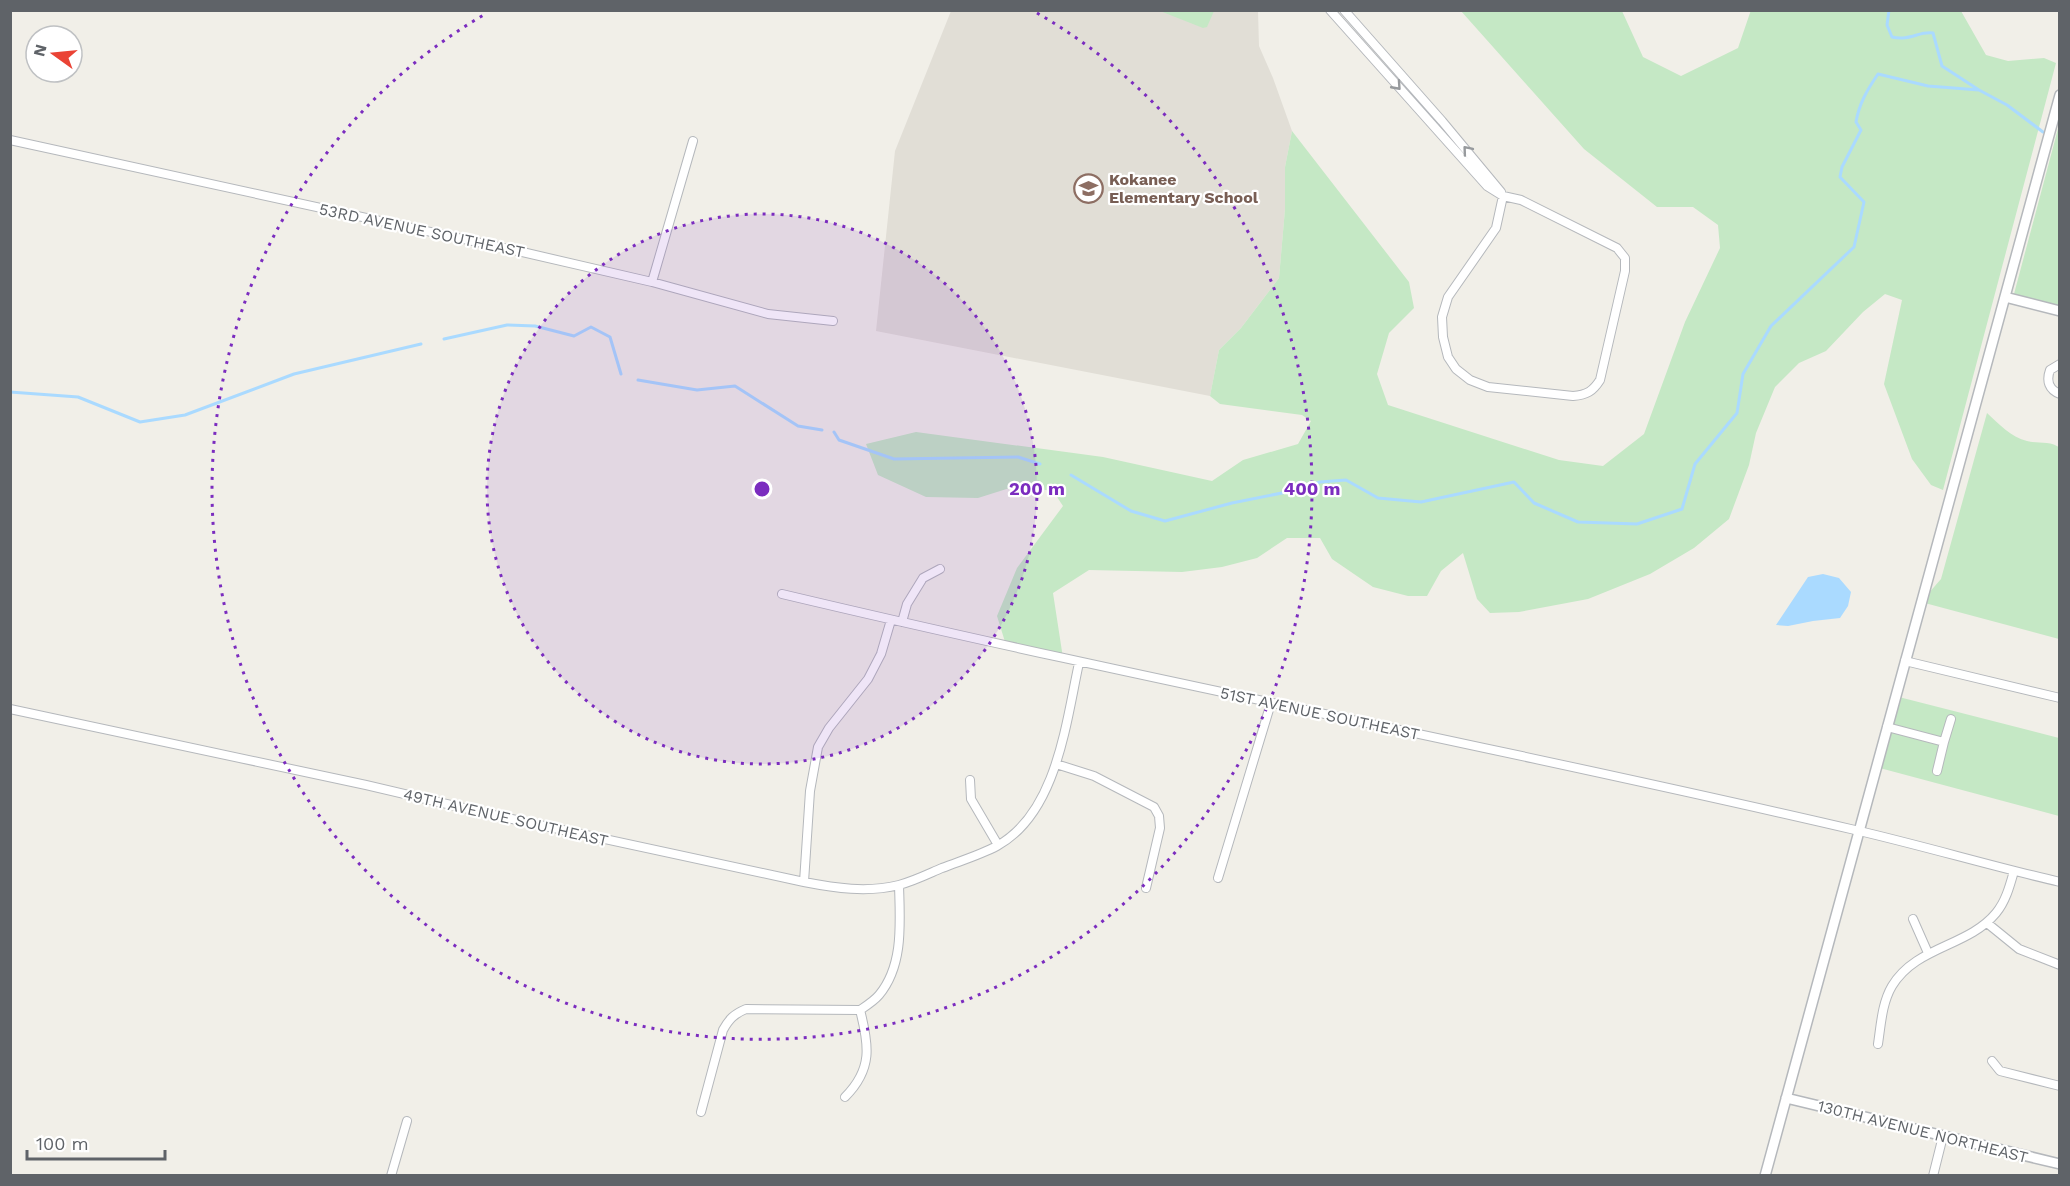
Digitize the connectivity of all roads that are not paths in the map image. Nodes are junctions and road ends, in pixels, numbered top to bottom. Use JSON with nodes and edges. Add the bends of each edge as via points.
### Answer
{"nodes":[{"id":1,"x":1330,"y":10,"type":"edge"},
{"id":2,"x":1344,"y":10,"type":"edge"},
{"id":3,"x":1378,"y":49,"type":"junction"},
{"id":4,"x":1371,"y":56,"type":"junction"},
{"id":5,"x":2060,"y":95,"type":"edge"},
{"id":6,"x":1436,"y":115,"type":"junction"},
{"id":7,"x":1428,"y":121,"type":"junction"},
{"id":8,"x":10,"y":140,"type":"edge"},
{"id":9,"x":693,"y":141,"type":"dead end"},
{"id":10,"x":1503,"y":196,"type":"junction"},
{"id":11,"x":652,"y":282,"type":"junction"},
{"id":12,"x":2005,"y":297,"type":"junction"},
{"id":13,"x":2060,"y":311,"type":"edge"},
{"id":14,"x":833,"y":321,"type":"dead end"},
{"id":15,"x":2060,"y":363,"type":"edge"},
{"id":16,"x":2060,"y":394,"type":"edge"},
{"id":17,"x":940,"y":569,"type":"dead end"},
{"id":18,"x":782,"y":594,"type":"dead end"},
{"id":19,"x":891,"y":620,"type":"junction"},
{"id":20,"x":902,"y":622,"type":"junction"},
{"id":21,"x":1905,"y":661,"type":"junction"},
{"id":22,"x":1079,"y":663,"type":"junction"},
{"id":23,"x":2060,"y":698,"type":"edge"},
{"id":24,"x":1271,"y":703,"type":"junction"},
{"id":25,"x":10,"y":709,"type":"edge"},
{"id":26,"x":1951,"y":719,"type":"dead end"},
{"id":27,"x":1887,"y":727,"type":"junction"},
{"id":28,"x":1944,"y":742,"type":"junction"},
{"id":29,"x":1056,"y":764,"type":"junction"},
{"id":30,"x":1937,"y":771,"type":"dead end"},
{"id":31,"x":970,"y":780,"type":"dead end"},
{"id":32,"x":1858,"y":830,"type":"junction"},
{"id":33,"x":998,"y":845,"type":"junction"},
{"id":34,"x":2014,"y":871,"type":"junction"},
{"id":35,"x":1218,"y":878,"type":"dead end"},
{"id":36,"x":804,"y":882,"type":"junction"},
{"id":37,"x":2060,"y":882,"type":"edge"},
{"id":38,"x":899,"y":885,"type":"junction"},
{"id":39,"x":1146,"y":888,"type":"dead end"},
{"id":40,"x":1913,"y":919,"type":"dead end"},
{"id":41,"x":1987,"y":923,"type":"junction"},
{"id":42,"x":1928,"y":953,"type":"junction"},
{"id":43,"x":2060,"y":965,"type":"edge"},
{"id":44,"x":860,"y":1010,"type":"junction"},
{"id":45,"x":1878,"y":1044,"type":"dead end"},
{"id":46,"x":1992,"y":1061,"type":"dead end"},
{"id":47,"x":2060,"y":1086,"type":"edge"},
{"id":48,"x":845,"y":1097,"type":"dead end"},
{"id":49,"x":1786,"y":1098,"type":"junction"},
{"id":50,"x":701,"y":1112,"type":"dead end"},
{"id":51,"x":407,"y":1121,"type":"dead end"},
{"id":52,"x":1943,"y":1136,"type":"junction"},
{"id":53,"x":2060,"y":1164,"type":"edge"},
{"id":54,"x":391,"y":1176,"type":"edge"},
{"id":55,"x":1765,"y":1176,"type":"edge"},
{"id":56,"x":1933,"y":1176,"type":"edge"}],
"edges":[{"from":1,"to":4,"type":"street"},
{"from":2,"to":3,"type":"street"},
{"from":3,"to":4,"type":"street"},
{"from":3,"to":6,"type":"street"},
{"from":4,"to":7,"type":"street","one_way":true},
{"from":5,"to":12,"type":"street"},
{"from":6,"to":7,"type":"street"},
{"from":10,"to":6,"type":"street","one_way":true},
{"from":7,"to":10,"type":"street","via":[[1487,186]]},
{"from":8,"to":11,"type":"street","name":"53RD AVENUE SOUTHEAST"},
{"from":9,"to":11,"type":"street"},
{"from":10,"to":10,"type":"street","via":[[1496,228],[1448,297],[1442,316],[1448,357],[1468,379],[1488,387],[1584,395],[1594,390],[1600,380],[1625,258],[1617,248],[1595,236],[1521,200]]},
{"from":11,"to":14,"type":"street","name":"53RD AVENUE SOUTHEAST","via":[[768,314]]},
{"from":12,"to":13,"type":"street"},
{"from":12,"to":21,"type":"street"},
{"from":15,"to":16,"type":"street","via":[[2050,370],[2048,380],[2051,389]]},
{"from":17,"to":20,"type":"street","via":[[923,578],[907,604]]},
{"from":18,"to":19,"type":"street","name":"51ST AVENUE SOUTHEAST"},
{"from":19,"to":20,"type":"street","name":"51ST AVENUE SOUTHEAST"},
{"from":19,"to":36,"type":"street","via":[[881,654],[868,679],[818,747],[810,791]]},
{"from":20,"to":22,"type":"street","name":"51ST AVENUE SOUTHEAST"},
{"from":21,"to":23,"type":"street"},
{"from":21,"to":27,"type":"street"},
{"from":22,"to":24,"type":"street","name":"51ST AVENUE SOUTHEAST"},
{"from":22,"to":29,"type":"street","name":"49TH AVENUE SOUTHEAST"},
{"from":24,"to":32,"type":"street","name":"51ST AVENUE SOUTHEAST"},
{"from":24,"to":35,"type":"street"},
{"from":25,"to":36,"type":"street","name":"49TH AVENUE SOUTHEAST"},
{"from":26,"to":28,"type":"street"},
{"from":27,"to":28,"type":"street"},
{"from":27,"to":32,"type":"street"},
{"from":28,"to":30,"type":"street"},
{"from":29,"to":33,"type":"street","name":"49TH AVENUE SOUTHEAST","via":[[1036,808]]},
{"from":29,"to":39,"type":"street","via":[[1094,776],[1154,807],[1160,828]]},
{"from":31,"to":33,"type":"street","via":[[971,799]]},
{"from":32,"to":34,"type":"street","name":"51ST AVENUE SOUTHEAST"},
{"from":32,"to":49,"type":"street"},
{"from":33,"to":38,"type":"street","name":"49TH AVENUE SOUTHEAST"},
{"from":34,"to":37,"type":"street","name":"51ST AVENUE SOUTHEAST"},
{"from":34,"to":41,"type":"street","via":[[1998,911]]},
{"from":36,"to":38,"type":"street","name":"49TH AVENUE SOUTHEAST","via":[[865,890]]},
{"from":38,"to":44,"type":"street","via":[[901,934],[896,960],[879,996]]},
{"from":40,"to":42,"type":"street"},
{"from":41,"to":42,"type":"street"},
{"from":41,"to":43,"type":"street","via":[[2019,949]]},
{"from":42,"to":45,"type":"street","via":[[1910,964],[1893,985],[1884,1008]]},
{"from":44,"to":48,"type":"street","via":[[868,1041],[866,1061],[858,1084]]},
{"from":44,"to":50,"type":"street","via":[[746,1009],[736,1013],[723,1030]]},
{"from":46,"to":47,"type":"street","via":[[2000,1071]]},
{"from":49,"to":52,"type":"street","name":"130TH AVENUE NORTHEAST"},
{"from":49,"to":55,"type":"street"},
{"from":51,"to":54,"type":"street"},
{"from":52,"to":53,"type":"street","name":"130TH AVENUE NORTHEAST"},
{"from":52,"to":56,"type":"street"}]}
